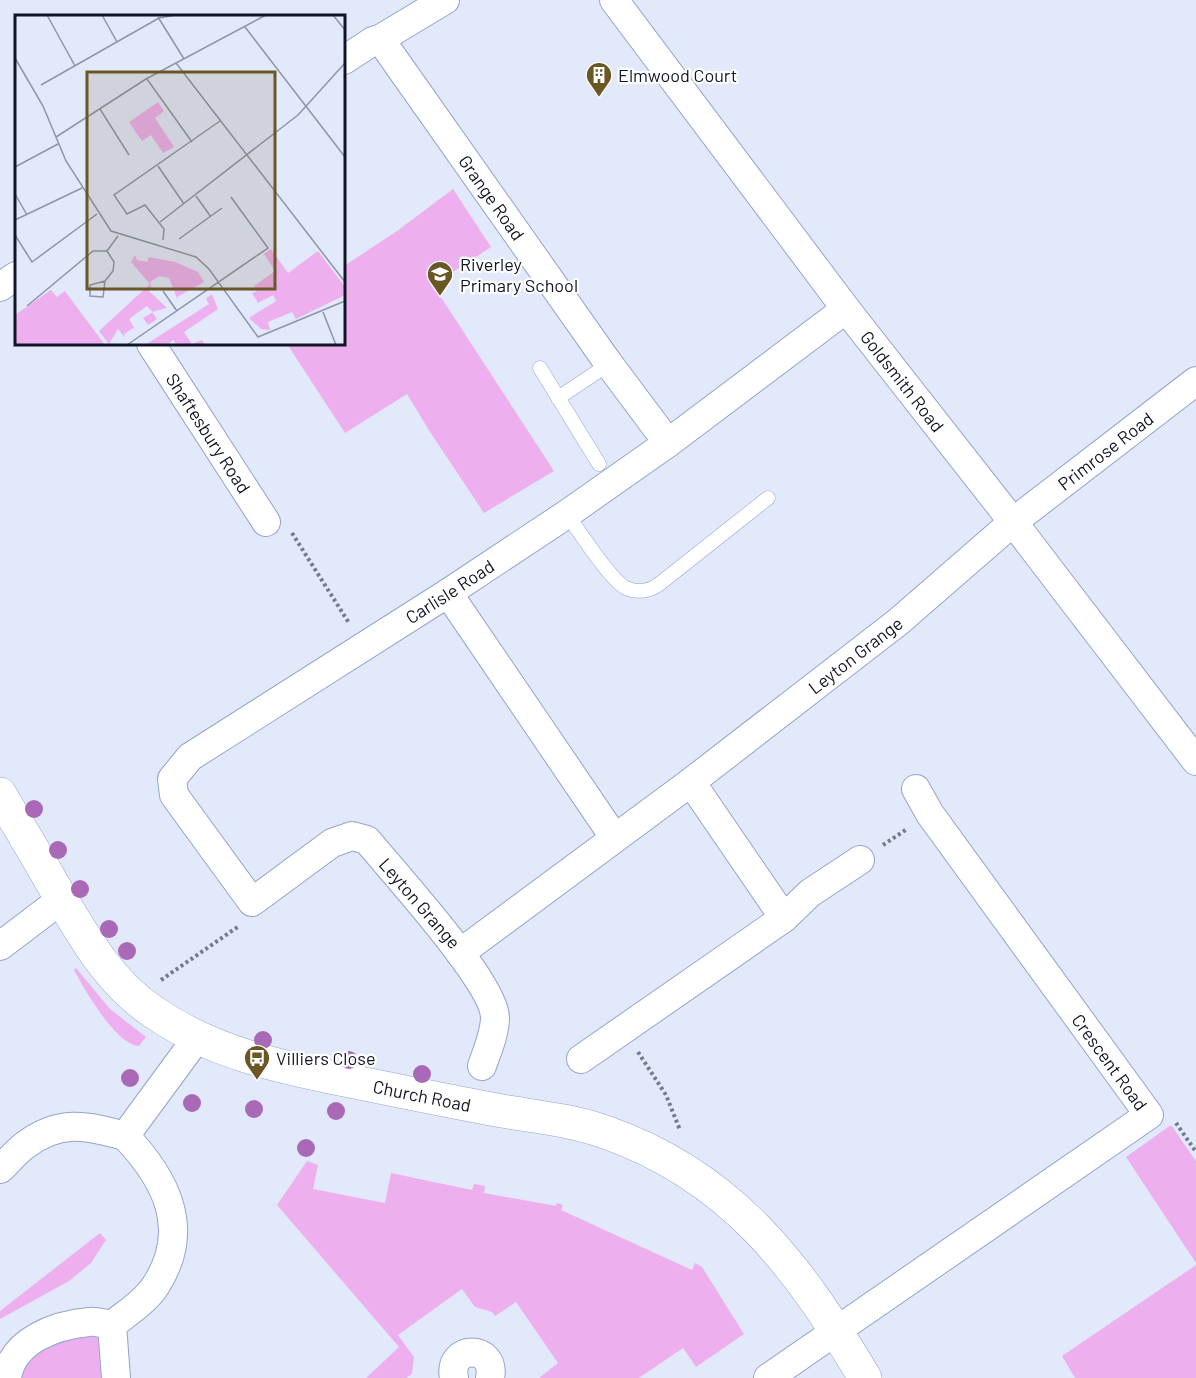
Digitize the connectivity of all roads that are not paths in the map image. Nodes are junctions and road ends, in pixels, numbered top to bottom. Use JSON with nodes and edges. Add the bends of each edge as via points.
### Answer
{"nodes":[{"id":1,"x":445,"y":0,"type":"edge"},
{"id":2,"x":614,"y":0,"type":"edge"},
{"id":3,"x":380,"y":39,"type":"junction"},
{"id":4,"x":345,"y":59,"type":"edge"},
{"id":5,"x":15,"y":277,"type":"edge"},
{"id":6,"x":0,"y":287,"type":"edge"},
{"id":7,"x":846,"y":309,"type":"junction"},
{"id":8,"x":152,"y":345,"type":"edge"},
{"id":9,"x":609,"y":364,"type":"junction"},
{"id":10,"x":540,"y":368,"type":"dead end"},
{"id":11,"x":1196,"y":381,"type":"edge"},
{"id":12,"x":558,"y":398,"type":"junction"},
{"id":13,"x":668,"y":443,"type":"junction"},
{"id":14,"x":599,"y":464,"type":"dead end"},
{"id":15,"x":768,"y":498,"type":"dead end"},
{"id":16,"x":567,"y":514,"type":"junction"},
{"id":17,"x":266,"y":522,"type":"road end"},
{"id":18,"x":1013,"y":522,"type":"junction"},
{"id":19,"x":448,"y":593,"type":"junction"},
{"id":20,"x":1196,"y":761,"type":"edge"},
{"id":21,"x":691,"y":782,"type":"junction"},
{"id":22,"x":916,"y":789,"type":"dead end"},
{"id":23,"x":0,"y":794,"type":"edge"},
{"id":24,"x":614,"y":837,"type":"junction"},
{"id":25,"x":860,"y":860,"type":"road end"},
{"id":26,"x":62,"y":899,"type":"junction"},
{"id":27,"x":252,"y":902,"type":"joint"},
{"id":28,"x":784,"y":918,"type":"junction"},
{"id":29,"x":0,"y":946,"type":"edge"},
{"id":30,"x":460,"y":953,"type":"junction"},
{"id":31,"x":197,"y":1038,"type":"junction"},
{"id":32,"x":581,"y":1059,"type":"dead end"},
{"id":33,"x":482,"y":1066,"type":"dead end"},
{"id":34,"x":126,"y":1137,"type":"junction"},
{"id":35,"x":0,"y":1169,"type":"edge"},
{"id":36,"x":112,"y":1325,"type":"junction"},
{"id":37,"x":837,"y":1330,"type":"junction"},
{"id":38,"x":7,"y":1378,"type":"edge"},
{"id":39,"x":116,"y":1378,"type":"edge"},
{"id":40,"x":454,"y":1378,"type":"edge"},
{"id":41,"x":490,"y":1378,"type":"edge"},
{"id":42,"x":768,"y":1378,"type":"edge"},
{"id":43,"x":865,"y":1378,"type":"edge"}],
"edges":[{"from":1,"to":3,"type":"street"},
{"from":2,"to":7,"type":"street","name":"Goldsmith Road"},
{"from":3,"to":4,"type":"street"},
{"from":3,"to":9,"type":"street","name":"Grange Road"},
{"from":5,"to":6,"type":"street"},
{"from":7,"to":13,"type":"street","name":"Carlisle Road"},
{"from":7,"to":18,"type":"street","name":"Goldsmith Road"},
{"from":8,"to":17,"type":"street","name":"Shaftesbury Road"},
{"from":9,"to":12,"type":"lane"},
{"from":9,"to":13,"type":"street","name":"Grange Road"},
{"from":10,"to":12,"type":"lane"},
{"from":11,"to":18,"type":"street","name":"Primrose Road"},
{"from":12,"to":14,"type":"lane"},
{"from":13,"to":16,"type":"street","name":"Carlisle Road"},
{"from":15,"to":16,"type":"lane","via":[[658,585],[642,591],[630,590],[616,580]]},
{"from":16,"to":19,"type":"street","name":"Carlisle Road"},
{"from":18,"to":20,"type":"street","name":"Goldsmith Road"},
{"from":18,"to":21,"type":"street","name":"Leyton Grange","via":[[898,622]]},
{"from":19,"to":24,"type":"street"},
{"from":19,"to":27,"type":"street","name":"Carlisle Road","via":[[189,757],[172,779],[174,795]]},
{"from":21,"to":24,"type":"street","name":"Leyton Grange"},
{"from":21,"to":28,"type":"street"},
{"from":22,"to":37,"type":"street","name":"Crescent Road","via":[[930,814],[1149,1116]]},
{"from":23,"to":26,"type":"main road","name":"Church Road"},
{"from":24,"to":30,"type":"street","name":"Leyton Grange"},
{"from":25,"to":28,"type":"street","via":[[810,893]]},
{"from":26,"to":29,"type":"street"},
{"from":26,"to":31,"type":"main road","name":"Church Road","via":[[101,963],[126,990],[150,1010]]},
{"from":27,"to":30,"type":"street","name":"Leyton Grange","via":[[332,843],[352,836],[367,840]]},
{"from":28,"to":32,"type":"street"},
{"from":30,"to":33,"type":"street","via":[[488,994],[495,1016]]},
{"from":31,"to":34,"type":"street"},
{"from":31,"to":37,"type":"main road","name":"Church Road","via":[[301,1072],[578,1124],[649,1149],[702,1181],[748,1219],[775,1247]]},
{"from":34,"to":35,"type":"street","via":[[75,1126],[56,1128],[38,1136]]},
{"from":34,"to":36,"type":"street","via":[[160,1181],[170,1202],[173,1224],[166,1264],[156,1285]]},
{"from":36,"to":38,"type":"street","via":[[90,1322],[47,1332],[28,1341],[17,1353]]},
{"from":36,"to":39,"type":"street"},
{"from":37,"to":42,"type":"street"},
{"from":37,"to":43,"type":"main road","name":"Church Road"},
{"from":40,"to":41,"type":"street","via":[[454,1364],[469,1353],[486,1358]]}]}
